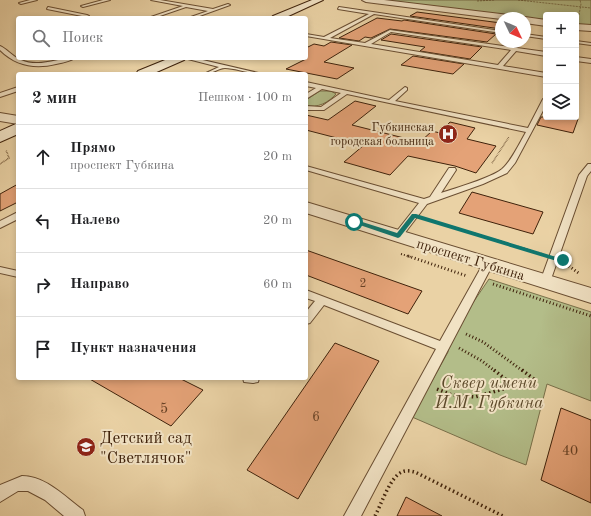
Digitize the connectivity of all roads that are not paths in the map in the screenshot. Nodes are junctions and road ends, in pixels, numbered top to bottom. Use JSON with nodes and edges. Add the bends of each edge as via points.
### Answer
{"nodes":[{"id":1,"x":35,"y":0,"type":"edge"},
{"id":2,"x":108,"y":0,"type":"edge"},
{"id":3,"x":152,"y":0,"type":"edge"},
{"id":4,"x":318,"y":0,"type":"edge"},
{"id":5,"x":366,"y":0,"type":"edge"},
{"id":6,"x":21,"y":3,"type":"dead end"},
{"id":7,"x":228,"y":5,"type":"dead end"},
{"id":8,"x":83,"y":6,"type":"dead end"},
{"id":9,"x":187,"y":6,"type":"junction"},
{"id":10,"x":48,"y":8,"type":"dead end"},
{"id":11,"x":339,"y":8,"type":"dead end"},
{"id":12,"x":212,"y":10,"type":"junction"},
{"id":13,"x":372,"y":14,"type":"junction"},
{"id":14,"x":89,"y":16,"type":"edge"},
{"id":15,"x":156,"y":16,"type":"edge"},
{"id":16,"x":196,"y":16,"type":"edge"},
{"id":17,"x":281,"y":16,"type":"edge"},
{"id":18,"x":495,"y":16,"type":"edge"},
{"id":19,"x":409,"y":19,"type":"junction"},
{"id":20,"x":531,"y":21,"type":"edge"},
{"id":21,"x":403,"y":23,"type":"dead end"},
{"id":22,"x":543,"y":23,"type":"edge"},
{"id":23,"x":579,"y":26,"type":"edge"},
{"id":24,"x":397,"y":27,"type":"dead end"},
{"id":25,"x":591,"y":28,"type":"edge"},
{"id":26,"x":390,"y":31,"type":"junction"},
{"id":27,"x":495,"y":31,"type":"edge"},
{"id":28,"x":308,"y":35,"type":"edge"},
{"id":29,"x":531,"y":36,"type":"edge"},
{"id":30,"x":325,"y":38,"type":"junction"},
{"id":31,"x":543,"y":38,"type":"edge"},
{"id":32,"x":579,"y":42,"type":"edge"},
{"id":33,"x":591,"y":44,"type":"edge"},
{"id":34,"x":366,"y":45,"type":"junction"},
{"id":35,"x":0,"y":48,"type":"edge"},
{"id":36,"x":515,"y":49,"type":"junction"},
{"id":37,"x":543,"y":54,"type":"edge"},
{"id":38,"x":579,"y":58,"type":"edge"},
{"id":39,"x":589,"y":59,"type":"edge"},
{"id":40,"x":66,"y":60,"type":"edge"},
{"id":41,"x":175,"y":60,"type":"edge"},
{"id":42,"x":196,"y":60,"type":"edge"},
{"id":43,"x":56,"y":63,"type":"junction"},
{"id":44,"x":224,"y":66,"type":"junction"},
{"id":45,"x":499,"y":67,"type":"junction"},
{"id":46,"x":34,"y":72,"type":"dead end"},
{"id":47,"x":147,"y":72,"type":"edge"},
{"id":48,"x":211,"y":72,"type":"edge"},
{"id":49,"x":251,"y":72,"type":"edge"},
{"id":50,"x":543,"y":74,"type":"edge"},
{"id":51,"x":308,"y":84,"type":"edge"},
{"id":52,"x":321,"y":87,"type":"junction"},
{"id":53,"x":405,"y":89,"type":"dead end"},
{"id":54,"x":16,"y":90,"type":"edge"},
{"id":55,"x":347,"y":92,"type":"junction"},
{"id":56,"x":0,"y":95,"type":"edge"},
{"id":57,"x":308,"y":96,"type":"edge"},
{"id":58,"x":391,"y":101,"type":"junction"},
{"id":59,"x":543,"y":105,"type":"edge"},
{"id":60,"x":308,"y":108,"type":"edge"},
{"id":61,"x":0,"y":117,"type":"edge"},
{"id":62,"x":16,"y":120,"type":"edge"},
{"id":63,"x":16,"y":130,"type":"edge"},
{"id":64,"x":530,"y":131,"type":"junction"},
{"id":65,"x":3,"y":143,"type":"edge"},
{"id":66,"x":591,"y":166,"type":"edge"},
{"id":67,"x":308,"y":169,"type":"edge"},
{"id":68,"x":452,"y":170,"type":"dead end"},
{"id":69,"x":433,"y":199,"type":"junction"},
{"id":70,"x":424,"y":202,"type":"junction"},
{"id":71,"x":308,"y":208,"type":"edge"},
{"id":72,"x":16,"y":216,"type":"edge"},
{"id":73,"x":0,"y":225,"type":"edge"},
{"id":74,"x":399,"y":245,"type":"junction"},
{"id":75,"x":0,"y":270,"type":"edge"},
{"id":76,"x":484,"y":272,"type":"junction"},
{"id":77,"x":16,"y":274,"type":"edge"},
{"id":78,"x":545,"y":282,"type":"junction"},
{"id":79,"x":308,"y":295,"type":"edge"},
{"id":80,"x":591,"y":296,"type":"edge"},
{"id":81,"x":322,"y":300,"type":"junction"},
{"id":82,"x":308,"y":318,"type":"edge"},
{"id":83,"x":445,"y":344,"type":"junction"},
{"id":84,"x":0,"y":494,"type":"edge"},
{"id":85,"x":77,"y":516,"type":"edge"},
{"id":86,"x":352,"y":516,"type":"edge"}],
"edges":[{"from":1,"to":6,"type":"lane"},
{"from":2,"to":8,"type":"lane"},
{"from":3,"to":9,"type":"lane"},
{"from":4,"to":17,"type":"main road"},
{"from":5,"to":18,"type":"street"},
{"from":7,"to":12,"type":"lane"},
{"from":9,"to":12,"type":"lane"},
{"from":9,"to":15,"type":"lane"},
{"from":10,"to":14,"type":"lane"},
{"from":11,"to":13,"type":"lane"},
{"from":12,"to":16,"type":"lane"},
{"from":13,"to":19,"type":"lane"},
{"from":13,"to":30,"type":"lane"},
{"from":19,"to":21,"type":"lane"},
{"from":19,"to":27,"type":"lane"},
{"from":20,"to":22,"type":"street"},
{"from":23,"to":25,"type":"street"},
{"from":24,"to":26,"type":"lane"},
{"from":26,"to":34,"type":"lane"},
{"from":26,"to":36,"type":"lane"},
{"from":28,"to":30,"type":"lane"},
{"from":29,"to":31,"type":"lane"},
{"from":30,"to":34,"type":"lane"},
{"from":32,"to":33,"type":"lane"},
{"from":34,"to":45,"type":"lane"},
{"from":35,"to":43,"type":"lane","via":[[16,60],[39,65]]},
{"from":36,"to":37,"type":"lane"},
{"from":36,"to":45,"type":"lane"},
{"from":38,"to":39,"type":"lane"},
{"from":40,"to":43,"type":"lane"},
{"from":41,"to":47,"type":"main road"},
{"from":42,"to":44,"type":"lane"},
{"from":43,"to":46,"type":"lane"},
{"from":44,"to":48,"type":"lane"},
{"from":44,"to":49,"type":"lane"},
{"from":45,"to":50,"type":"lane"},
{"from":51,"to":52,"type":"lane"},
{"from":52,"to":55,"type":"lane"},
{"from":52,"to":57,"type":"lane"},
{"from":53,"to":58,"type":"lane"},
{"from":54,"to":56,"type":"lane"},
{"from":55,"to":58,"type":"lane"},
{"from":55,"to":60,"type":"lane","via":[[322,109]]},
{"from":58,"to":64,"type":"lane"},
{"from":59,"to":64,"type":"lane"},
{"from":61,"to":62,"type":"street"},
{"from":63,"to":65,"type":"main road"},
{"from":64,"to":69,"type":"lane","via":[[504,171]]},
{"from":66,"to":78,"type":"lane","via":[[583,175]]},
{"from":67,"to":70,"type":"lane"},
{"from":68,"to":69,"type":"lane"},
{"from":69,"to":70,"type":"lane"},
{"from":70,"to":74,"type":"lane"},
{"from":71,"to":74,"type":"street","name":"проспект Губкина"},
{"from":72,"to":73,"type":"lane"},
{"from":74,"to":76,"type":"street","name":"проспект Губкина"},
{"from":75,"to":77,"type":"lane"},
{"from":76,"to":78,"type":"street","name":"проспект Губкина"},
{"from":76,"to":83,"type":"lane"},
{"from":78,"to":80,"type":"street","name":"проспект Губкина"},
{"from":79,"to":81,"type":"lane"},
{"from":81,"to":82,"type":"lane"},
{"from":81,"to":83,"type":"lane"},
{"from":83,"to":86,"type":"lane"},
{"from":84,"to":85,"type":"lane","via":[[23,482],[33,484]]}]}
